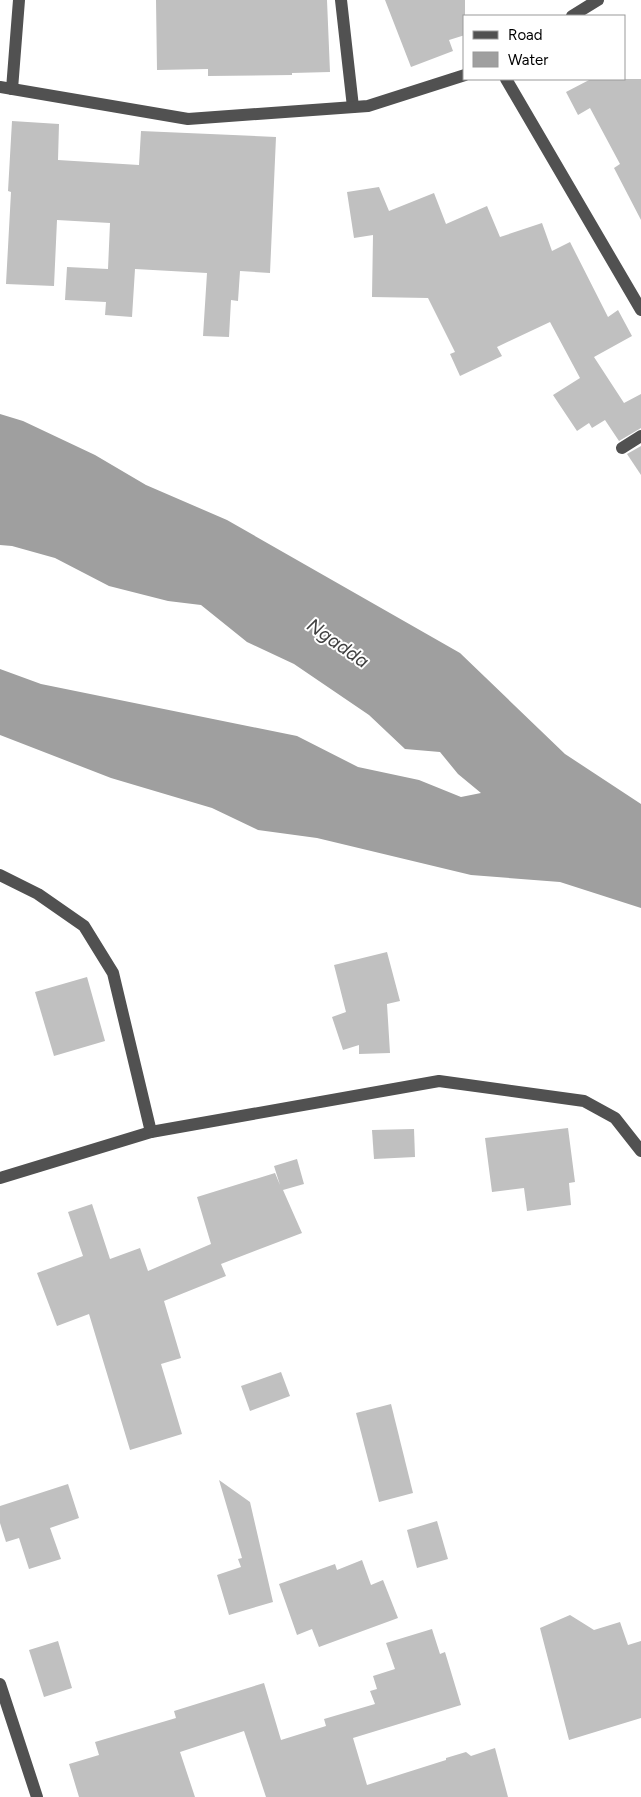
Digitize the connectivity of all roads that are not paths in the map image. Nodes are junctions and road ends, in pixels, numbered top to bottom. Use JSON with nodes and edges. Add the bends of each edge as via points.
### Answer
{"nodes":[{"id":1,"x":19,"y":0,"type":"edge"},
{"id":2,"x":341,"y":0,"type":"edge"},
{"id":3,"x":598,"y":0,"type":"edge"},
{"id":4,"x":574,"y":15,"type":"edge"},
{"id":5,"x":463,"y":76,"type":"edge"},
{"id":6,"x":507,"y":80,"type":"edge"},
{"id":7,"x":6,"y":88,"type":"edge"},
{"id":8,"x":353,"y":107,"type":"junction"},
{"id":9,"x":641,"y":310,"type":"edge"},
{"id":10,"x":641,"y":436,"type":"edge"},
{"id":11,"x":622,"y":448,"type":"dead end"},
{"id":12,"x":0,"y":875,"type":"edge"},
{"id":13,"x":151,"y":1132,"type":"junction"},
{"id":14,"x":641,"y":1152,"type":"edge"},
{"id":15,"x":0,"y":1178,"type":"edge"},
{"id":16,"x":0,"y":1684,"type":"edge"},
{"id":17,"x":37,"y":1797,"type":"edge"}],
"edges":[{"from":1,"to":7,"type":"street"},
{"from":2,"to":8,"type":"street"},
{"from":3,"to":4,"type":"street"},
{"from":5,"to":8,"type":"street","via":[[368,106]]},
{"from":6,"to":9,"type":"street"},
{"from":7,"to":8,"type":"street","via":[[188,119]]},
{"from":10,"to":11,"type":"street"},
{"from":12,"to":13,"type":"street","via":[[38,894],[84,926],[113,973]]},
{"from":13,"to":14,"type":"street","via":[[439,1081],[584,1100],[615,1118]]},
{"from":13,"to":15,"type":"street"},
{"from":16,"to":17,"type":"street"}]}
